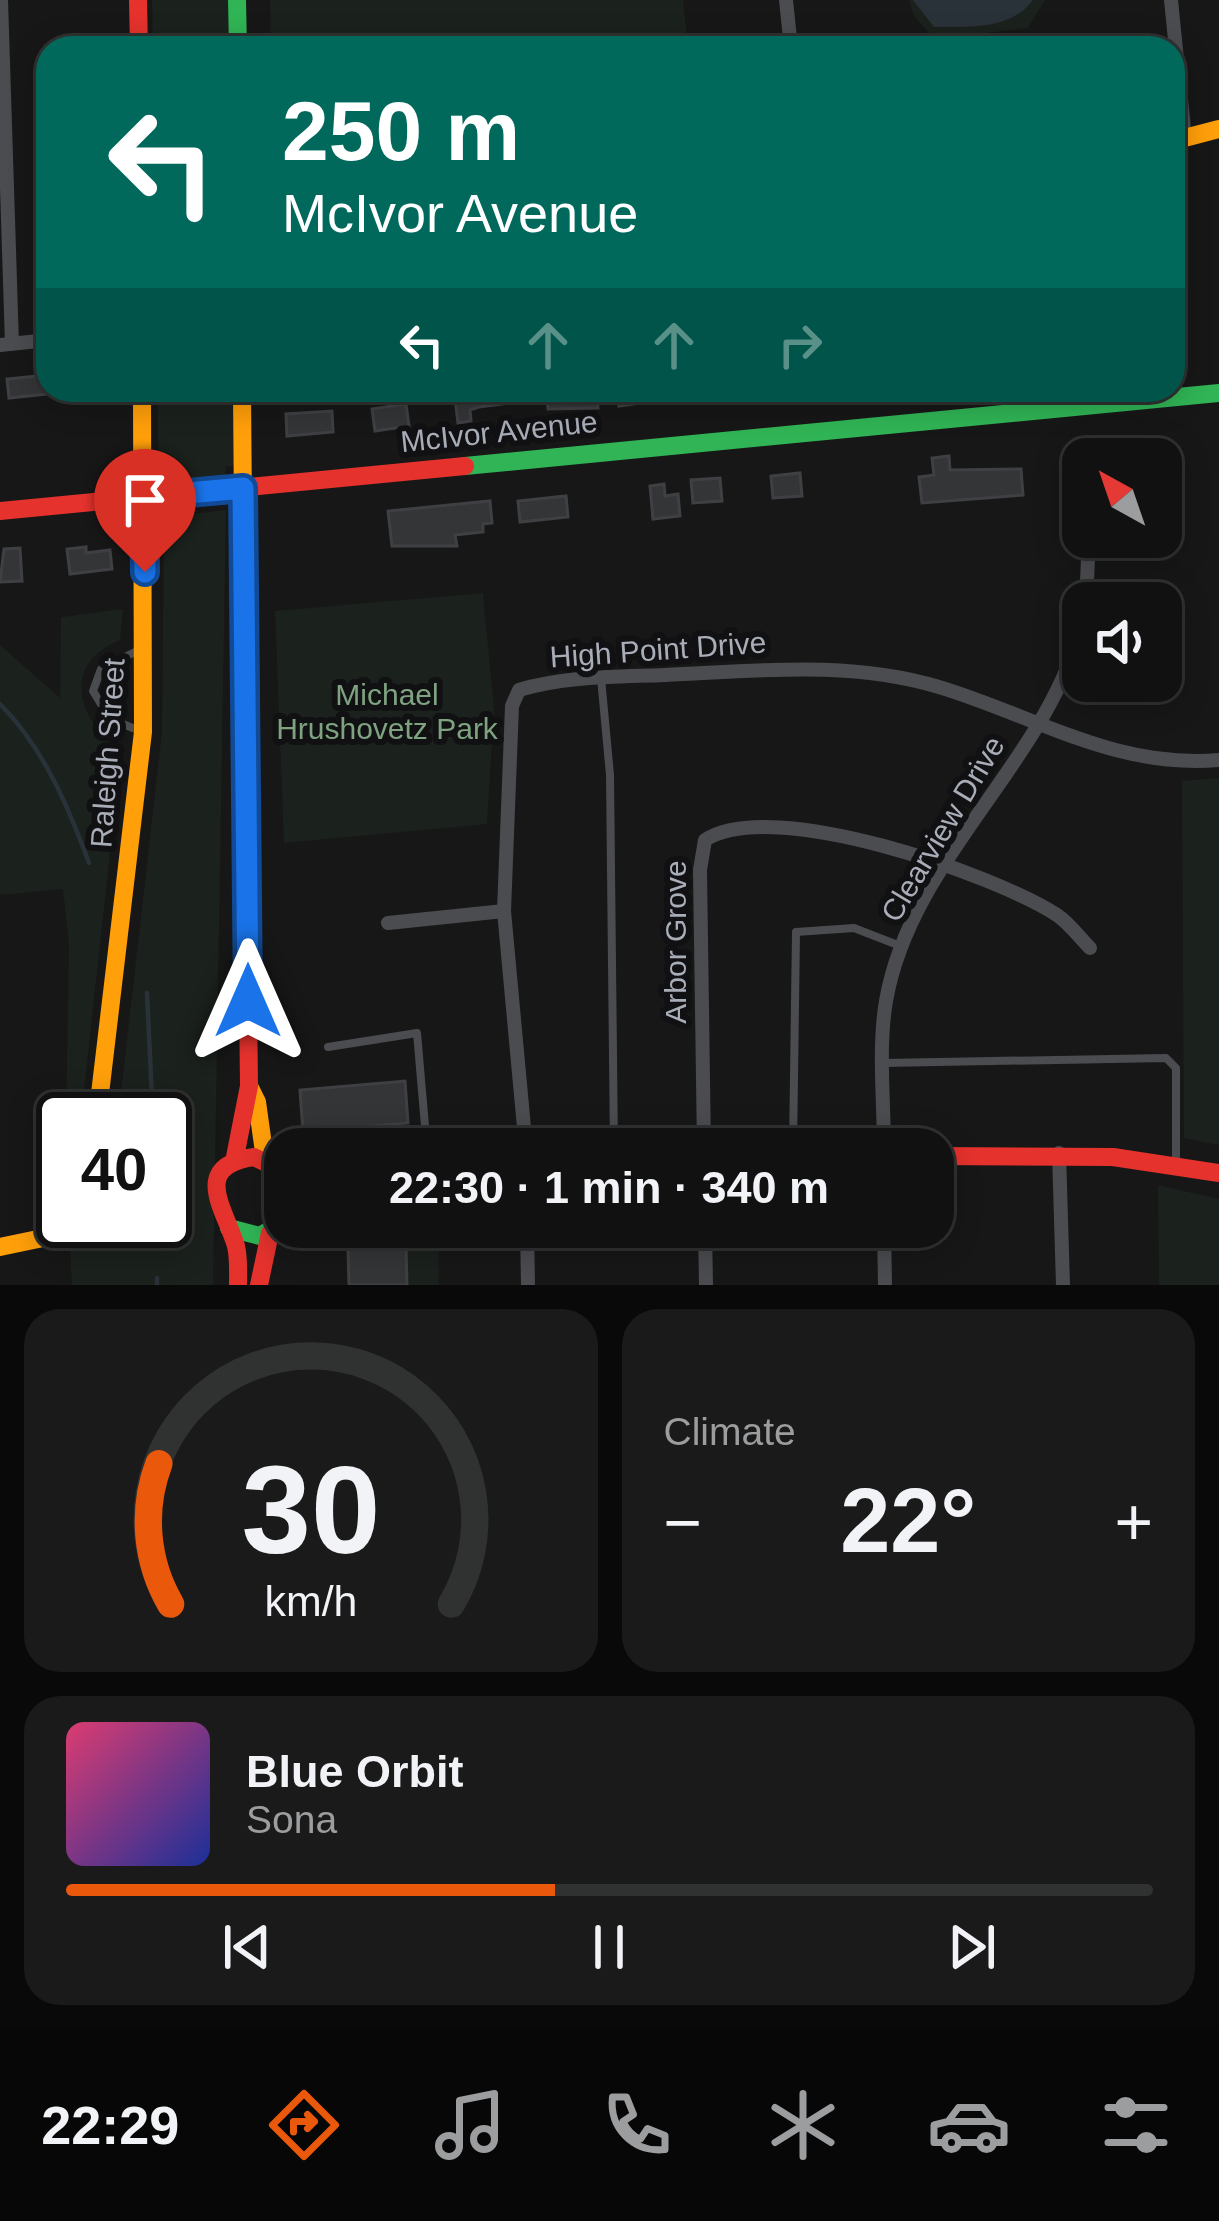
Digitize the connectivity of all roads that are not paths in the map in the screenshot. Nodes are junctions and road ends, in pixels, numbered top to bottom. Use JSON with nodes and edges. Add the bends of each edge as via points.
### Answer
{"nodes":[{"id":1,"x":2,"y":0,"type":"edge"},
{"id":2,"x":139,"y":0,"type":"edge"},
{"id":3,"x":237,"y":0,"type":"edge"},
{"id":4,"x":786,"y":0,"type":"edge"},
{"id":5,"x":1171,"y":0,"type":"edge"},
{"id":6,"x":139,"y":36,"type":"edge"},
{"id":7,"x":238,"y":36,"type":"edge"},
{"id":8,"x":789,"y":36,"type":"edge"},
{"id":9,"x":1173,"y":36,"type":"edge"},
{"id":10,"x":1219,"y":129,"type":"edge"},
{"id":11,"x":1185,"y":138,"type":"edge"},
{"id":12,"x":36,"y":341,"type":"edge"},
{"id":13,"x":6,"y":344,"type":"edge"},
{"id":14,"x":1219,"y":393,"type":"edge"},
{"id":15,"x":1185,"y":394,"type":"edge"},
{"id":16,"x":142,"y":402,"type":"edge"},
{"id":17,"x":242,"y":402,"type":"edge"},
{"id":18,"x":1037,"y":402,"type":"edge"},
{"id":19,"x":243,"y":488,"type":"junction"},
{"id":20,"x":144,"y":497,"type":"junction"},
{"id":21,"x":0,"y":511,"type":"edge"},
{"id":22,"x":146,"y":648,"type":"junction"},
{"id":23,"x":601,"y":678,"type":"junction"},
{"id":24,"x":1062,"y":682,"type":"edge"},
{"id":25,"x":1038,"y":723,"type":"junction"},
{"id":26,"x":143,"y":732,"type":"junction"},
{"id":27,"x":1219,"y":760,"type":"edge"},
{"id":28,"x":948,"y":863,"type":"junction"},
{"id":29,"x":504,"y":911,"type":"junction"},
{"id":30,"x":388,"y":923,"type":"dead end"},
{"id":31,"x":903,"y":947,"type":"junction"},
{"id":32,"x":1090,"y":948,"type":"dead end"},
{"id":33,"x":328,"y":1047,"type":"dead end"},
{"id":34,"x":884,"y":1063,"type":"junction"},
{"id":35,"x":249,"y":1086,"type":"junction"},
{"id":36,"x":101,"y":1092,"type":"edge"},
{"id":37,"x":425,"y":1128,"type":"edge"},
{"id":38,"x":524,"y":1128,"type":"edge"},
{"id":39,"x":614,"y":1128,"type":"edge"},
{"id":40,"x":704,"y":1128,"type":"edge"},
{"id":41,"x":793,"y":1128,"type":"edge"},
{"id":42,"x":884,"y":1128,"type":"edge"},
{"id":43,"x":264,"y":1152,"type":"edge"},
{"id":44,"x":1059,"y":1153,"type":"junction"},
{"id":45,"x":954,"y":1156,"type":"edge"},
{"id":46,"x":264,"y":1159,"type":"edge"},
{"id":47,"x":234,"y":1162,"type":"junction"},
{"id":48,"x":1176,"y":1162,"type":"junction"},
{"id":49,"x":1219,"y":1173,"type":"edge"},
{"id":50,"x":229,"y":1228,"type":"junction"},
{"id":51,"x":264,"y":1231,"type":"edge"},
{"id":52,"x":36,"y":1238,"type":"edge"},
{"id":53,"x":0,"y":1247,"type":"edge"},
{"id":54,"x":271,"y":1248,"type":"edge"},
{"id":55,"x":527,"y":1248,"type":"edge"},
{"id":56,"x":705,"y":1248,"type":"edge"},
{"id":57,"x":884,"y":1248,"type":"edge"},
{"id":58,"x":238,"y":1285,"type":"edge"},
{"id":59,"x":259,"y":1285,"type":"edge"},
{"id":60,"x":527,"y":1285,"type":"edge"},
{"id":61,"x":706,"y":1285,"type":"edge"},
{"id":62,"x":885,"y":1285,"type":"edge"},
{"id":63,"x":1063,"y":1285,"type":"edge"}],
"edges":[{"from":1,"to":13,"type":"street"},
{"from":2,"to":6,"type":"street"},
{"from":3,"to":7,"type":"street"},
{"from":4,"to":8,"type":"street"},
{"from":5,"to":9,"type":"street"},
{"from":10,"to":11,"type":"street"},
{"from":12,"to":13,"type":"street"},
{"from":14,"to":15,"type":"street","name":"McIvor Avenue"},
{"from":16,"to":20,"type":"street","name":"Raleigh Street"},
{"from":17,"to":19,"type":"street"},
{"from":18,"to":19,"type":"street","name":"McIvor Avenue"},
{"from":19,"to":20,"type":"street","name":"McIvor Avenue"},
{"from":19,"to":35,"type":"street"},
{"from":20,"to":21,"type":"street","name":"McIvor Avenue"},
{"from":20,"to":22,"type":"street","name":"Raleigh Street"},
{"from":22,"to":26,"type":"street","name":"Raleigh Street"},
{"from":22,"to":26,"type":"lane","via":[[101,669],[93,691],[110,719]]},
{"from":23,"to":25,"type":"street","name":"High Point Drive","via":[[810,667],[870,673],[932,685]]},
{"from":23,"to":29,"type":"street","name":"High Point Drive","via":[[519,690]]},
{"from":23,"to":39,"type":"lane","via":[[610,775]]},
{"from":24,"to":25,"type":"street","name":"Clearview Drive"},
{"from":25,"to":27,"type":"street","name":"High Point Drive","via":[[1145,760]]},
{"from":25,"to":28,"type":"street","name":"Clearview Drive"},
{"from":26,"to":36,"type":"street","name":"Raleigh Street"},
{"from":28,"to":31,"type":"street","name":"Clearview Drive"},
{"from":28,"to":32,"type":"street","via":[[1060,917]]},
{"from":28,"to":40,"type":"street","name":"Arbor Grove","via":[[774,829],[705,840]]},
{"from":29,"to":30,"type":"street"},
{"from":29,"to":38,"type":"street","name":"High Point Drive"},
{"from":31,"to":34,"type":"street","name":"Clearview Drive","via":[[886,1001]]},
{"from":31,"to":41,"type":"lane","via":[[854,928],[796,932]]},
{"from":33,"to":37,"type":"lane","via":[[417,1034]]},
{"from":34,"to":42,"type":"street","name":"Clearview Drive"},
{"from":34,"to":48,"type":"lane","via":[[1166,1058],[1175,1068]]},
{"from":35,"to":43,"type":"street"},
{"from":35,"to":47,"type":"street"},
{"from":44,"to":45,"type":"street"},
{"from":44,"to":48,"type":"street"},
{"from":44,"to":63,"type":"street"},
{"from":46,"to":47,"type":"street"},
{"from":47,"to":50,"type":"street","via":[[214,1199]]},
{"from":48,"to":49,"type":"street"},
{"from":50,"to":51,"type":"street","via":[[249,1236]]},
{"from":50,"to":58,"type":"street"},
{"from":52,"to":53,"type":"street"},
{"from":54,"to":59,"type":"street"},
{"from":55,"to":60,"type":"street"},
{"from":56,"to":61,"type":"street"},
{"from":57,"to":62,"type":"street"}]}
